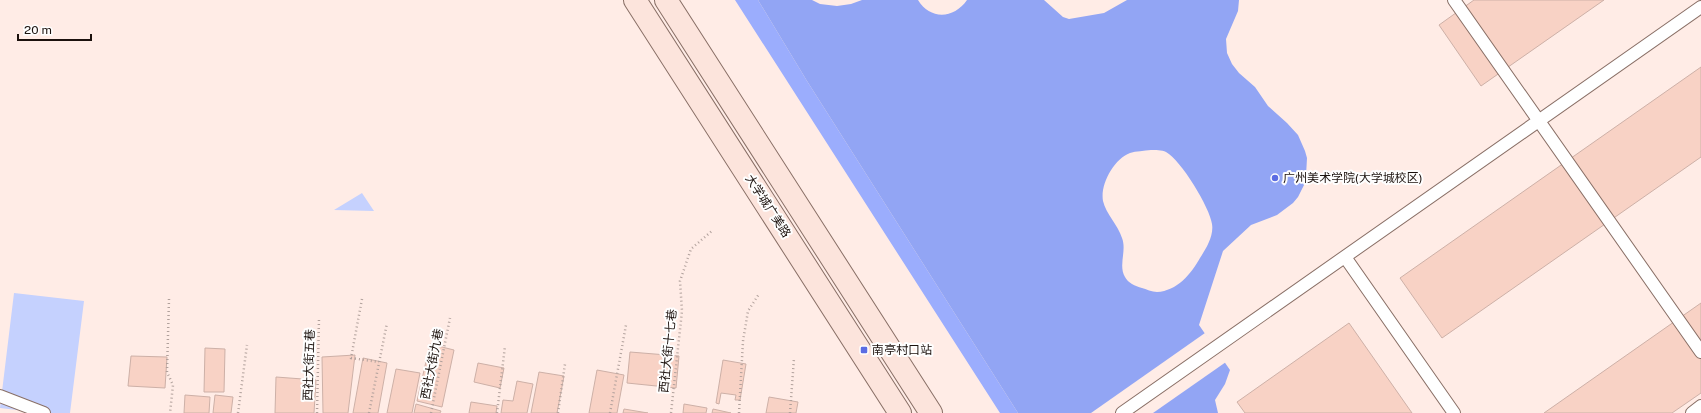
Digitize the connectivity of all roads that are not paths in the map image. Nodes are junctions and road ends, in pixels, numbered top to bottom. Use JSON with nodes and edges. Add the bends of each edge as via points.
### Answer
{"nodes":[{"id":1,"x":635,"y":0,"type":"edge"},
{"id":2,"x":666,"y":0,"type":"edge"},
{"id":3,"x":1454,"y":0,"type":"edge"},
{"id":4,"x":1701,"y":7,"type":"edge"},
{"id":5,"x":1538,"y":120,"type":"junction"},
{"id":6,"x":1345,"y":257,"type":"junction"},
{"id":7,"x":1701,"y":352,"type":"edge"},
{"id":8,"x":0,"y":396,"type":"edge"},
{"id":9,"x":1701,"y":406,"type":"edge"},
{"id":10,"x":44,"y":413,"type":"edge"},
{"id":11,"x":900,"y":413,"type":"edge"},
{"id":12,"x":931,"y":413,"type":"edge"},
{"id":13,"x":1122,"y":413,"type":"edge"},
{"id":14,"x":1454,"y":413,"type":"edge"},
{"id":15,"x":1692,"y":413,"type":"edge"}],
"edges":[{"from":1,"to":11,"type":"main road","name":"大学城广美路"},
{"from":2,"to":12,"type":"main road"},
{"from":3,"to":5,"type":"lane"},
{"from":4,"to":5,"type":"lane"},
{"from":5,"to":6,"type":"lane"},
{"from":5,"to":7,"type":"lane"},
{"from":6,"to":13,"type":"lane"},
{"from":6,"to":14,"type":"lane"},
{"from":8,"to":10,"type":"lane"},
{"from":9,"to":15,"type":"lane"}]}
